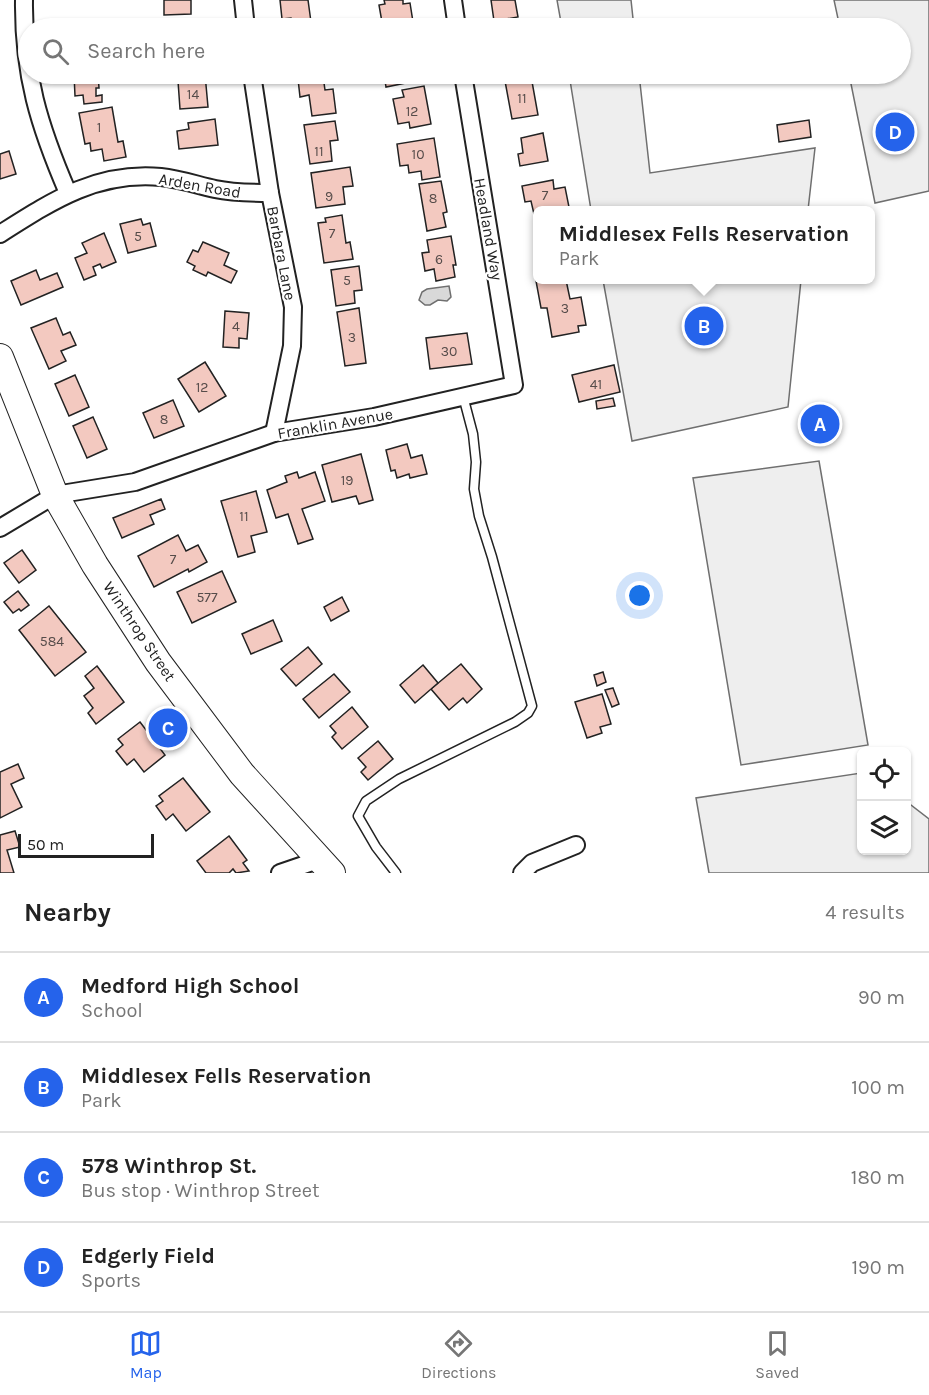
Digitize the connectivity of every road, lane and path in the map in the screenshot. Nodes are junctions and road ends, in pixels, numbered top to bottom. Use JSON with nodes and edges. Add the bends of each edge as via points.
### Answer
{"nodes":[{"id":1,"x":24,"y":0,"type":"edge"},
{"id":2,"x":243,"y":0,"type":"edge"},
{"id":3,"x":453,"y":0,"type":"edge"},
{"id":4,"x":24,"y":18,"type":"edge"},
{"id":5,"x":245,"y":18,"type":"edge"},
{"id":6,"x":456,"y":18,"type":"edge"},
{"id":7,"x":31,"y":84,"type":"edge"},
{"id":8,"x":254,"y":84,"type":"edge"},
{"id":9,"x":465,"y":84,"type":"edge"},
{"id":10,"x":68,"y":193,"type":"junction"},
{"id":11,"x":270,"y":193,"type":"junction"},
{"id":12,"x":0,"y":234,"type":"edge"},
{"id":13,"x":0,"y":357,"type":"edge"},
{"id":14,"x":514,"y":384,"type":"joint"},
{"id":15,"x":463,"y":396,"type":"junction"},
{"id":16,"x":274,"y":433,"type":"junction"},
{"id":17,"x":55,"y":495,"type":"junction"},
{"id":18,"x":0,"y":528,"type":"edge"},
{"id":19,"x":576,"y":845,"type":"dead end"},
{"id":20,"x":325,"y":866,"type":"edge"},
{"id":21,"x":280,"y":873,"type":"edge"},
{"id":22,"x":396,"y":873,"type":"edge"},
{"id":23,"x":522,"y":873,"type":"edge"}],
"edges":[{"from":1,"to":4,"type":"street"},
{"from":2,"to":5,"type":"street"},
{"from":3,"to":6,"type":"street"},
{"from":7,"to":10,"type":"street","via":[[48,147]]},
{"from":8,"to":11,"type":"street","name":"Barbara Lane"},
{"from":9,"to":14,"type":"street","name":"Headland Way"},
{"from":10,"to":11,"type":"street","name":"Arden Road","via":[[105,180],[139,177],[181,180],[243,194]]},
{"from":10,"to":12,"type":"street","name":"Arden Road"},
{"from":11,"to":16,"type":"street","name":"Barbara Lane","via":[[293,317],[292,346]]},
{"from":13,"to":17,"type":"main road","name":"Winthrop Street"},
{"from":14,"to":15,"type":"street","name":"Franklin Avenue"},
{"from":15,"to":16,"type":"street","name":"Franklin Avenue","via":[[374,417]]},
{"from":15,"to":22,"type":"lane","via":[[473,434],[474,489],[479,516],[532,706],[515,722],[399,779],[366,801],[358,816]]},
{"from":16,"to":17,"type":"street","name":"Franklin Avenue","via":[[135,482]]},
{"from":17,"to":18,"type":"street"},
{"from":17,"to":20,"type":"main road","name":"Winthrop Street","via":[[95,565],[159,662],[242,774]]},
{"from":19,"to":23,"type":"street","via":[[532,863]]},
{"from":20,"to":21,"type":"street"}]}
